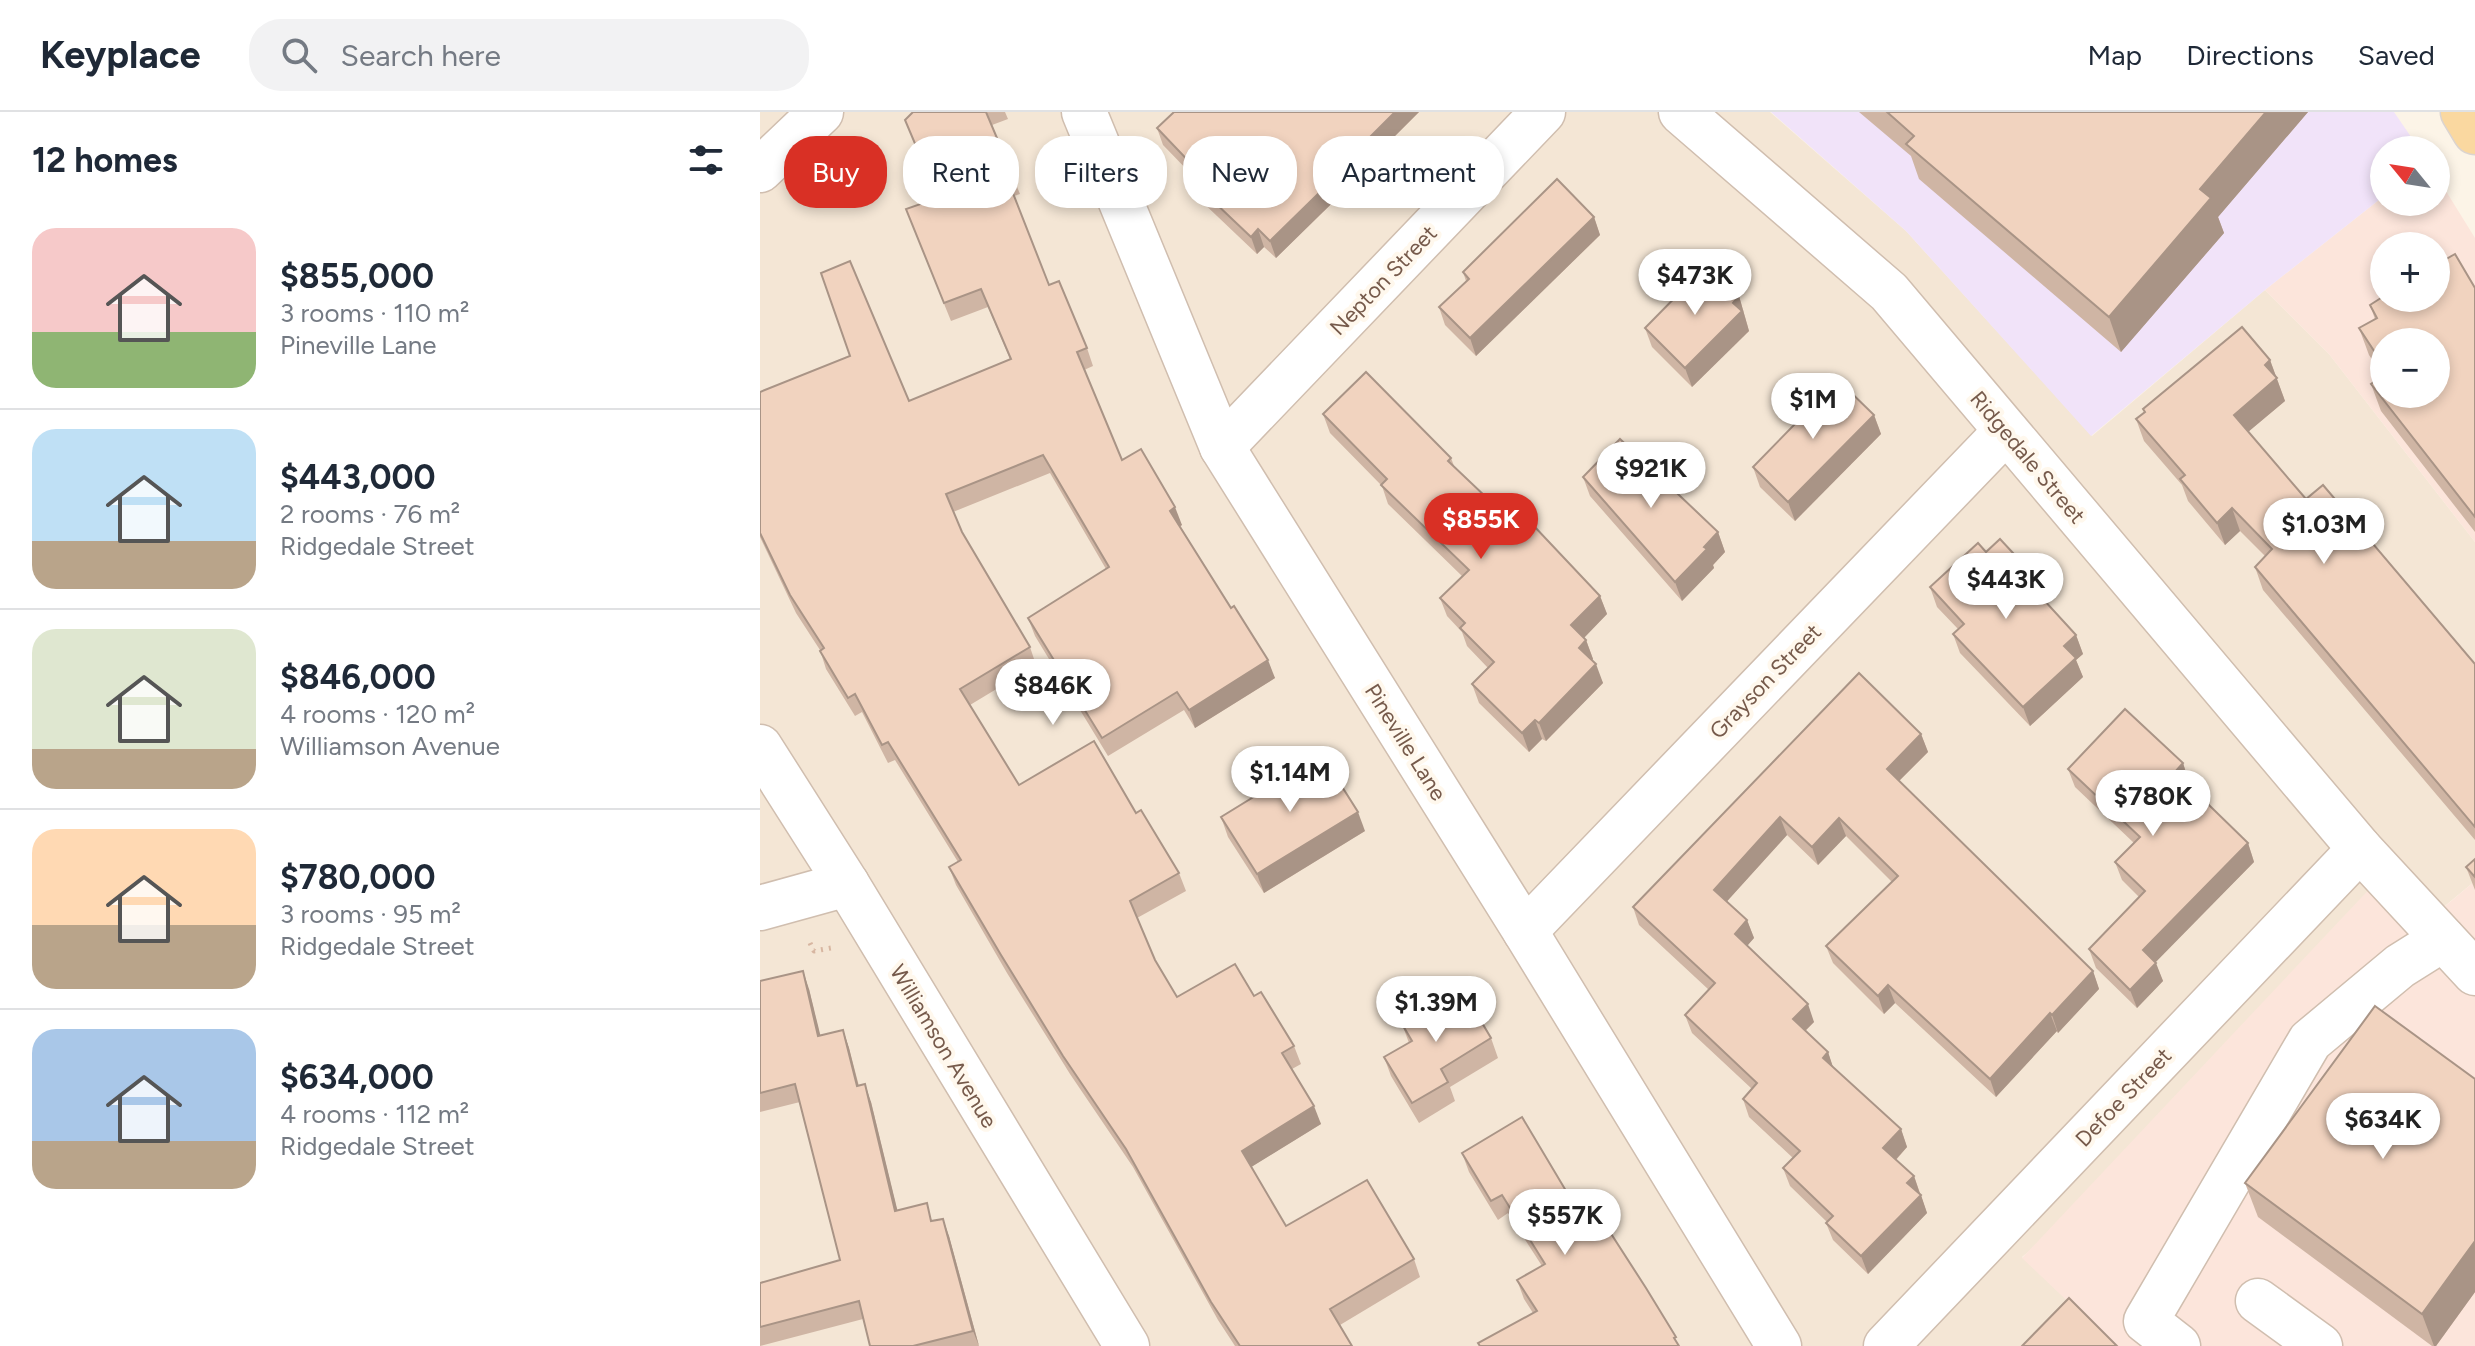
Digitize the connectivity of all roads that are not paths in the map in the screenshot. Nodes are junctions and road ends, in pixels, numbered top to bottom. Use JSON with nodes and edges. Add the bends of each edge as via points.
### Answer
{"nodes":[{"id":1,"x":821,"y":112,"type":"edge"},
{"id":2,"x":1084,"y":112,"type":"edge"},
{"id":3,"x":1543,"y":112,"type":"edge"},
{"id":4,"x":1681,"y":112,"type":"edge"},
{"id":5,"x":2463,"y":112,"type":"edge"},
{"id":6,"x":2475,"y":132,"type":"edge"},
{"id":7,"x":760,"y":170,"type":"edge"},
{"id":8,"x":2006,"y":431,"type":"junction"},
{"id":9,"x":1222,"y":447,"type":"junction"},
{"id":10,"x":760,"y":747,"type":"edge"},
{"id":11,"x":2360,"y":849,"type":"junction"},
{"id":12,"x":847,"y":884,"type":"junction"},
{"id":13,"x":760,"y":908,"type":"edge"},
{"id":14,"x":1525,"y":931,"type":"junction"},
{"id":15,"x":2443,"y":939,"type":"junction"},
{"id":16,"x":2475,"y":973,"type":"edge"},
{"id":17,"x":2258,"y":1301,"type":"dead end"},
{"id":18,"x":2303,"y":1341,"type":"edge"},
{"id":19,"x":1127,"y":1346,"type":"edge"},
{"id":20,"x":1779,"y":1346,"type":"edge"},
{"id":21,"x":1886,"y":1346,"type":"edge"},
{"id":22,"x":2178,"y":1346,"type":"edge"}],
"edges":[{"from":1,"to":7,"type":"street"},
{"from":2,"to":9,"type":"street","name":"Pineville Lane"},
{"from":3,"to":9,"type":"street","name":"Nepton Street"},
{"from":4,"to":8,"type":"street","name":"Ridgedale Street","via":[[1889,292]]},
{"from":5,"to":6,"type":"main road"},
{"from":8,"to":11,"type":"street","name":"Ridgedale Street"},
{"from":8,"to":14,"type":"street","name":"Grayson Street"},
{"from":9,"to":14,"type":"street","name":"Pineville Lane"},
{"from":10,"to":12,"type":"street","name":"Williamson Avenue"},
{"from":11,"to":15,"type":"street","name":"Ridgedale Street"},
{"from":11,"to":21,"type":"street","name":"Defoe Street"},
{"from":12,"to":13,"type":"street"},
{"from":12,"to":19,"type":"street","name":"Williamson Avenue"},
{"from":14,"to":20,"type":"street","name":"Pineville Lane"},
{"from":15,"to":16,"type":"street","name":"Ridgedale Street"},
{"from":15,"to":22,"type":"street","via":[[2400,966],[2310,1041],[2146,1321]]},
{"from":17,"to":18,"type":"street"}]}
